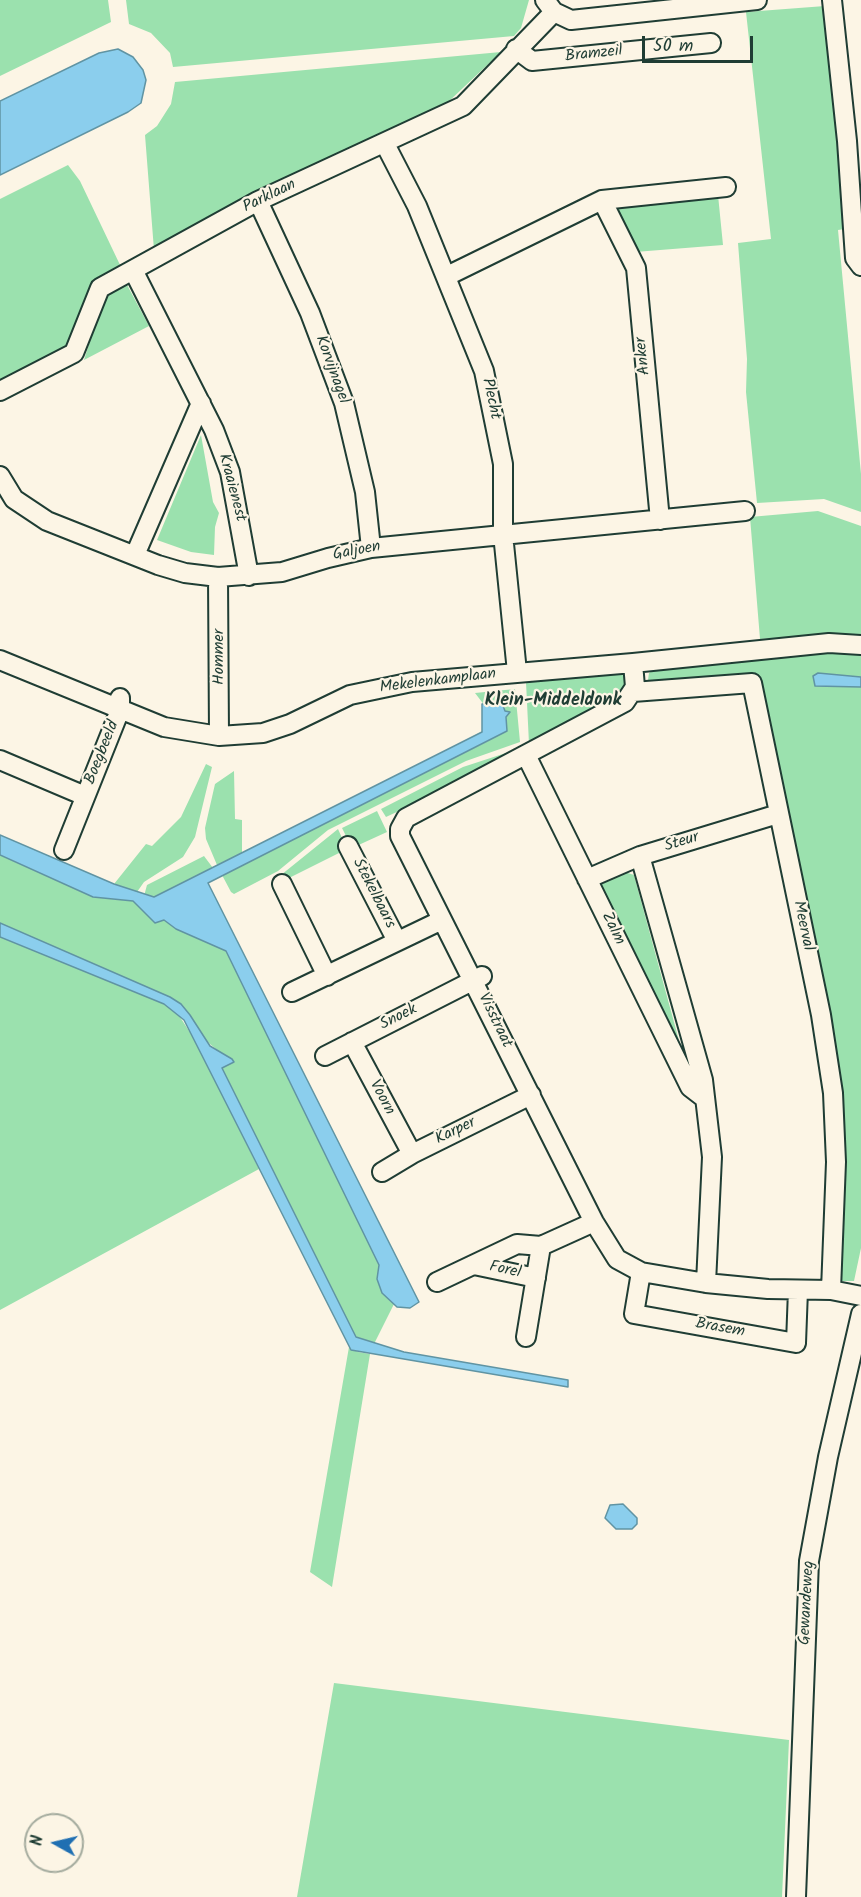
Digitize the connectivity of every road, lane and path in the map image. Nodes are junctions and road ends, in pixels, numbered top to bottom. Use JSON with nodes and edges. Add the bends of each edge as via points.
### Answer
{"nodes":[{"id":1,"x":757,"y":0,"type":"edge"},
{"id":2,"x":832,"y":0,"type":"edge"},
{"id":3,"x":729,"y":1,"type":"edge"},
{"id":4,"x":550,"y":6,"type":"edge"},
{"id":5,"x":711,"y":43,"type":"dead end"},
{"id":6,"x":516,"y":49,"type":"junction"},
{"id":7,"x":854,"y":140,"type":"edge"},
{"id":8,"x":385,"y":144,"type":"junction"},
{"id":9,"x":726,"y":187,"type":"dead end"},
{"id":10,"x":602,"y":200,"type":"junction"},
{"id":11,"x":258,"y":201,"type":"junction"},
{"id":12,"x":861,"y":266,"type":"edge"},
{"id":13,"x":133,"y":270,"type":"junction"},
{"id":14,"x":447,"y":276,"type":"junction"},
{"id":15,"x":0,"y":391,"type":"edge"},
{"id":16,"x":201,"y":403,"type":"junction"},
{"id":17,"x":0,"y":476,"type":"edge"},
{"id":18,"x":745,"y":511,"type":"dead end"},
{"id":19,"x":660,"y":520,"type":"junction"},
{"id":20,"x":503,"y":534,"type":"junction"},
{"id":21,"x":371,"y":548,"type":"junction"},
{"id":22,"x":135,"y":555,"type":"junction"},
{"id":23,"x":249,"y":576,"type":"junction"},
{"id":24,"x":218,"y":577,"type":"junction"},
{"id":25,"x":861,"y":645,"type":"edge"},
{"id":26,"x":0,"y":660,"type":"edge"},
{"id":27,"x":633,"y":663,"type":"junction"},
{"id":28,"x":518,"y":672,"type":"junction"},
{"id":29,"x":633,"y":692,"type":"junction"},
{"id":30,"x":120,"y":704,"type":"junction"},
{"id":31,"x":219,"y":736,"type":"junction"},
{"id":32,"x":526,"y":756,"type":"junction"},
{"id":33,"x":0,"y":760,"type":"edge"},
{"id":34,"x":85,"y":796,"type":"junction"},
{"id":35,"x":778,"y":814,"type":"junction"},
{"id":36,"x":348,"y":846,"type":"dead end"},
{"id":37,"x":64,"y":850,"type":"dead end"},
{"id":38,"x":640,"y":856,"type":"junction"},
{"id":39,"x":587,"y":879,"type":"junction"},
{"id":40,"x":282,"y":884,"type":"dead end"},
{"id":41,"x":449,"y":923,"type":"junction"},
{"id":42,"x":397,"y":941,"type":"junction"},
{"id":43,"x":327,"y":976,"type":"junction"},
{"id":44,"x":478,"y":978,"type":"junction"},
{"id":45,"x":292,"y":992,"type":"dead end"},
{"id":46,"x":352,"y":1042,"type":"junction"},
{"id":47,"x":325,"y":1056,"type":"dead end"},
{"id":48,"x":534,"y":1094,"type":"junction"},
{"id":49,"x":704,"y":1096,"type":"junction"},
{"id":50,"x":412,"y":1154,"type":"junction"},
{"id":51,"x":382,"y":1172,"type":"dead end"},
{"id":52,"x":600,"y":1227,"type":"junction"},
{"id":53,"x":541,"y":1246,"type":"junction"},
{"id":54,"x":474,"y":1265,"type":"junction"},
{"id":55,"x":641,"y":1272,"type":"junction"},
{"id":56,"x":536,"y":1278,"type":"junction"},
{"id":57,"x":437,"y":1282,"type":"dead end"},
{"id":58,"x":706,"y":1283,"type":"junction"},
{"id":59,"x":798,"y":1290,"type":"junction"},
{"id":60,"x":831,"y":1290,"type":"junction"},
{"id":61,"x":861,"y":1296,"type":"edge"},
{"id":62,"x":861,"y":1314,"type":"edge"},
{"id":63,"x":526,"y":1337,"type":"dead end"},
{"id":64,"x":796,"y":1897,"type":"edge"}],
"edges":[{"from":1,"to":3,"type":"street"},
{"from":2,"to":7,"type":"street"},
{"from":3,"to":4,"type":"street","via":[[571,20]]},
{"from":4,"to":6,"type":"street","name":"Parklaan"},
{"from":5,"to":6,"type":"street","name":"Bramzeil","via":[[532,61]]},
{"from":6,"to":8,"type":"street","name":"Parklaan","via":[[463,106]]},
{"from":7,"to":12,"type":"street","via":[[855,258]]},
{"from":8,"to":11,"type":"street","name":"Parklaan"},
{"from":8,"to":14,"type":"street","name":"Plecht"},
{"from":9,"to":10,"type":"street"},
{"from":10,"to":14,"type":"street"},
{"from":10,"to":19,"type":"street","name":"Anker","via":[[636,268]]},
{"from":11,"to":13,"type":"street","name":"Parklaan"},
{"from":11,"to":21,"type":"street","name":"Korvijnagel","via":[[310,313],[344,403],[365,492]]},
{"from":13,"to":15,"type":"street","name":"Parklaan","via":[[100,288],[74,352]]},
{"from":13,"to":16,"type":"street","name":"Kraaienest"},
{"from":14,"to":20,"type":"street","name":"Plecht","via":[[486,383],[503,464]]},
{"from":16,"to":22,"type":"street"},
{"from":16,"to":23,"type":"street","name":"Kraaienest","via":[[230,472]]},
{"from":17,"to":22,"type":"street","name":"Galjoen","via":[[14,499],[27,510]]},
{"from":18,"to":19,"type":"street","name":"Galjoen"},
{"from":19,"to":20,"type":"street","name":"Galjoen"},
{"from":20,"to":21,"type":"street","name":"Galjoen"},
{"from":20,"to":28,"type":"street","name":"Plecht"},
{"from":21,"to":23,"type":"street","name":"Galjoen","via":[[282,572]]},
{"from":22,"to":24,"type":"street","name":"Galjoen","via":[[185,573]]},
{"from":23,"to":24,"type":"street","name":"Galjoen"},
{"from":24,"to":31,"type":"street","name":"Hommer"},
{"from":25,"to":27,"type":"street","name":"Mekelenkamplaan","via":[[828,643]]},
{"from":26,"to":30,"type":"street","name":"Mekelenkamplaan"},
{"from":27,"to":28,"type":"street","name":"Mekelenkamplaan"},
{"from":27,"to":29,"type":"street"},
{"from":28,"to":31,"type":"street","name":"Mekelenkamplaan","via":[[375,689],[350,695],[263,733]]},
{"from":29,"to":32,"type":"street","name":"Visstraat","via":[[625,702]]},
{"from":29,"to":35,"type":"street","name":"Meerval","via":[[752,683]]},
{"from":30,"to":31,"type":"street","name":"Mekelenkamplaan","via":[[164,727]]},
{"from":30,"to":34,"type":"street","name":"Boegbeeld"},
{"from":32,"to":39,"type":"street","name":"Zalm"},
{"from":32,"to":41,"type":"street","name":"Visstraat","via":[[403,821],[400,836]]},
{"from":33,"to":34,"type":"street","name":"Boegbeeld"},
{"from":34,"to":37,"type":"street","name":"Boegbeeld"},
{"from":35,"to":38,"type":"street","name":"Steur"},
{"from":35,"to":60,"type":"street","name":"Meerval","via":[[821,1015],[832,1093],[836,1162]]},
{"from":36,"to":42,"type":"street","name":"Stekelbaars"},
{"from":38,"to":39,"type":"street","name":"Steur"},
{"from":38,"to":49,"type":"street","via":[[703,1080]]},
{"from":39,"to":49,"type":"street","name":"Zalm","via":[[690,1087]]},
{"from":40,"to":43,"type":"street"},
{"from":41,"to":42,"type":"street","name":"Stekelbaars"},
{"from":41,"to":44,"type":"street","name":"Visstraat"},
{"from":42,"to":43,"type":"street","name":"Stekelbaars"},
{"from":43,"to":45,"type":"street","name":"Stekelbaars"},
{"from":44,"to":46,"type":"street","name":"Snoek"},
{"from":44,"to":48,"type":"street","name":"Visstraat"},
{"from":46,"to":47,"type":"street","name":"Snoek"},
{"from":46,"to":50,"type":"street","name":"Voorn"},
{"from":48,"to":50,"type":"street","name":"Karper"},
{"from":48,"to":52,"type":"street","name":"Visstraat"},
{"from":49,"to":58,"type":"street","via":[[712,1157]]},
{"from":50,"to":51,"type":"street","name":"Karper"},
{"from":52,"to":53,"type":"street","name":"Forel"},
{"from":52,"to":55,"type":"street","name":"Visstraat","via":[[617,1259]]},
{"from":53,"to":54,"type":"street","name":"Forel","via":[[517,1244]]},
{"from":53,"to":56,"type":"street","name":"Forel"},
{"from":54,"to":56,"type":"street","name":"Forel"},
{"from":54,"to":57,"type":"street","name":"Forel"},
{"from":55,"to":58,"type":"street","name":"Visstraat"},
{"from":55,"to":59,"type":"street","name":"Brasem","via":[[634,1314],[796,1342]]},
{"from":56,"to":63,"type":"street","name":"Forel"},
{"from":58,"to":59,"type":"street","name":"Visstraat"},
{"from":59,"to":60,"type":"street","name":"Visstraat"},
{"from":60,"to":61,"type":"street","name":"Visstraat"},
{"from":62,"to":64,"type":"street","name":"Gewandeweg","via":[[828,1456],[810,1562]]}]}
